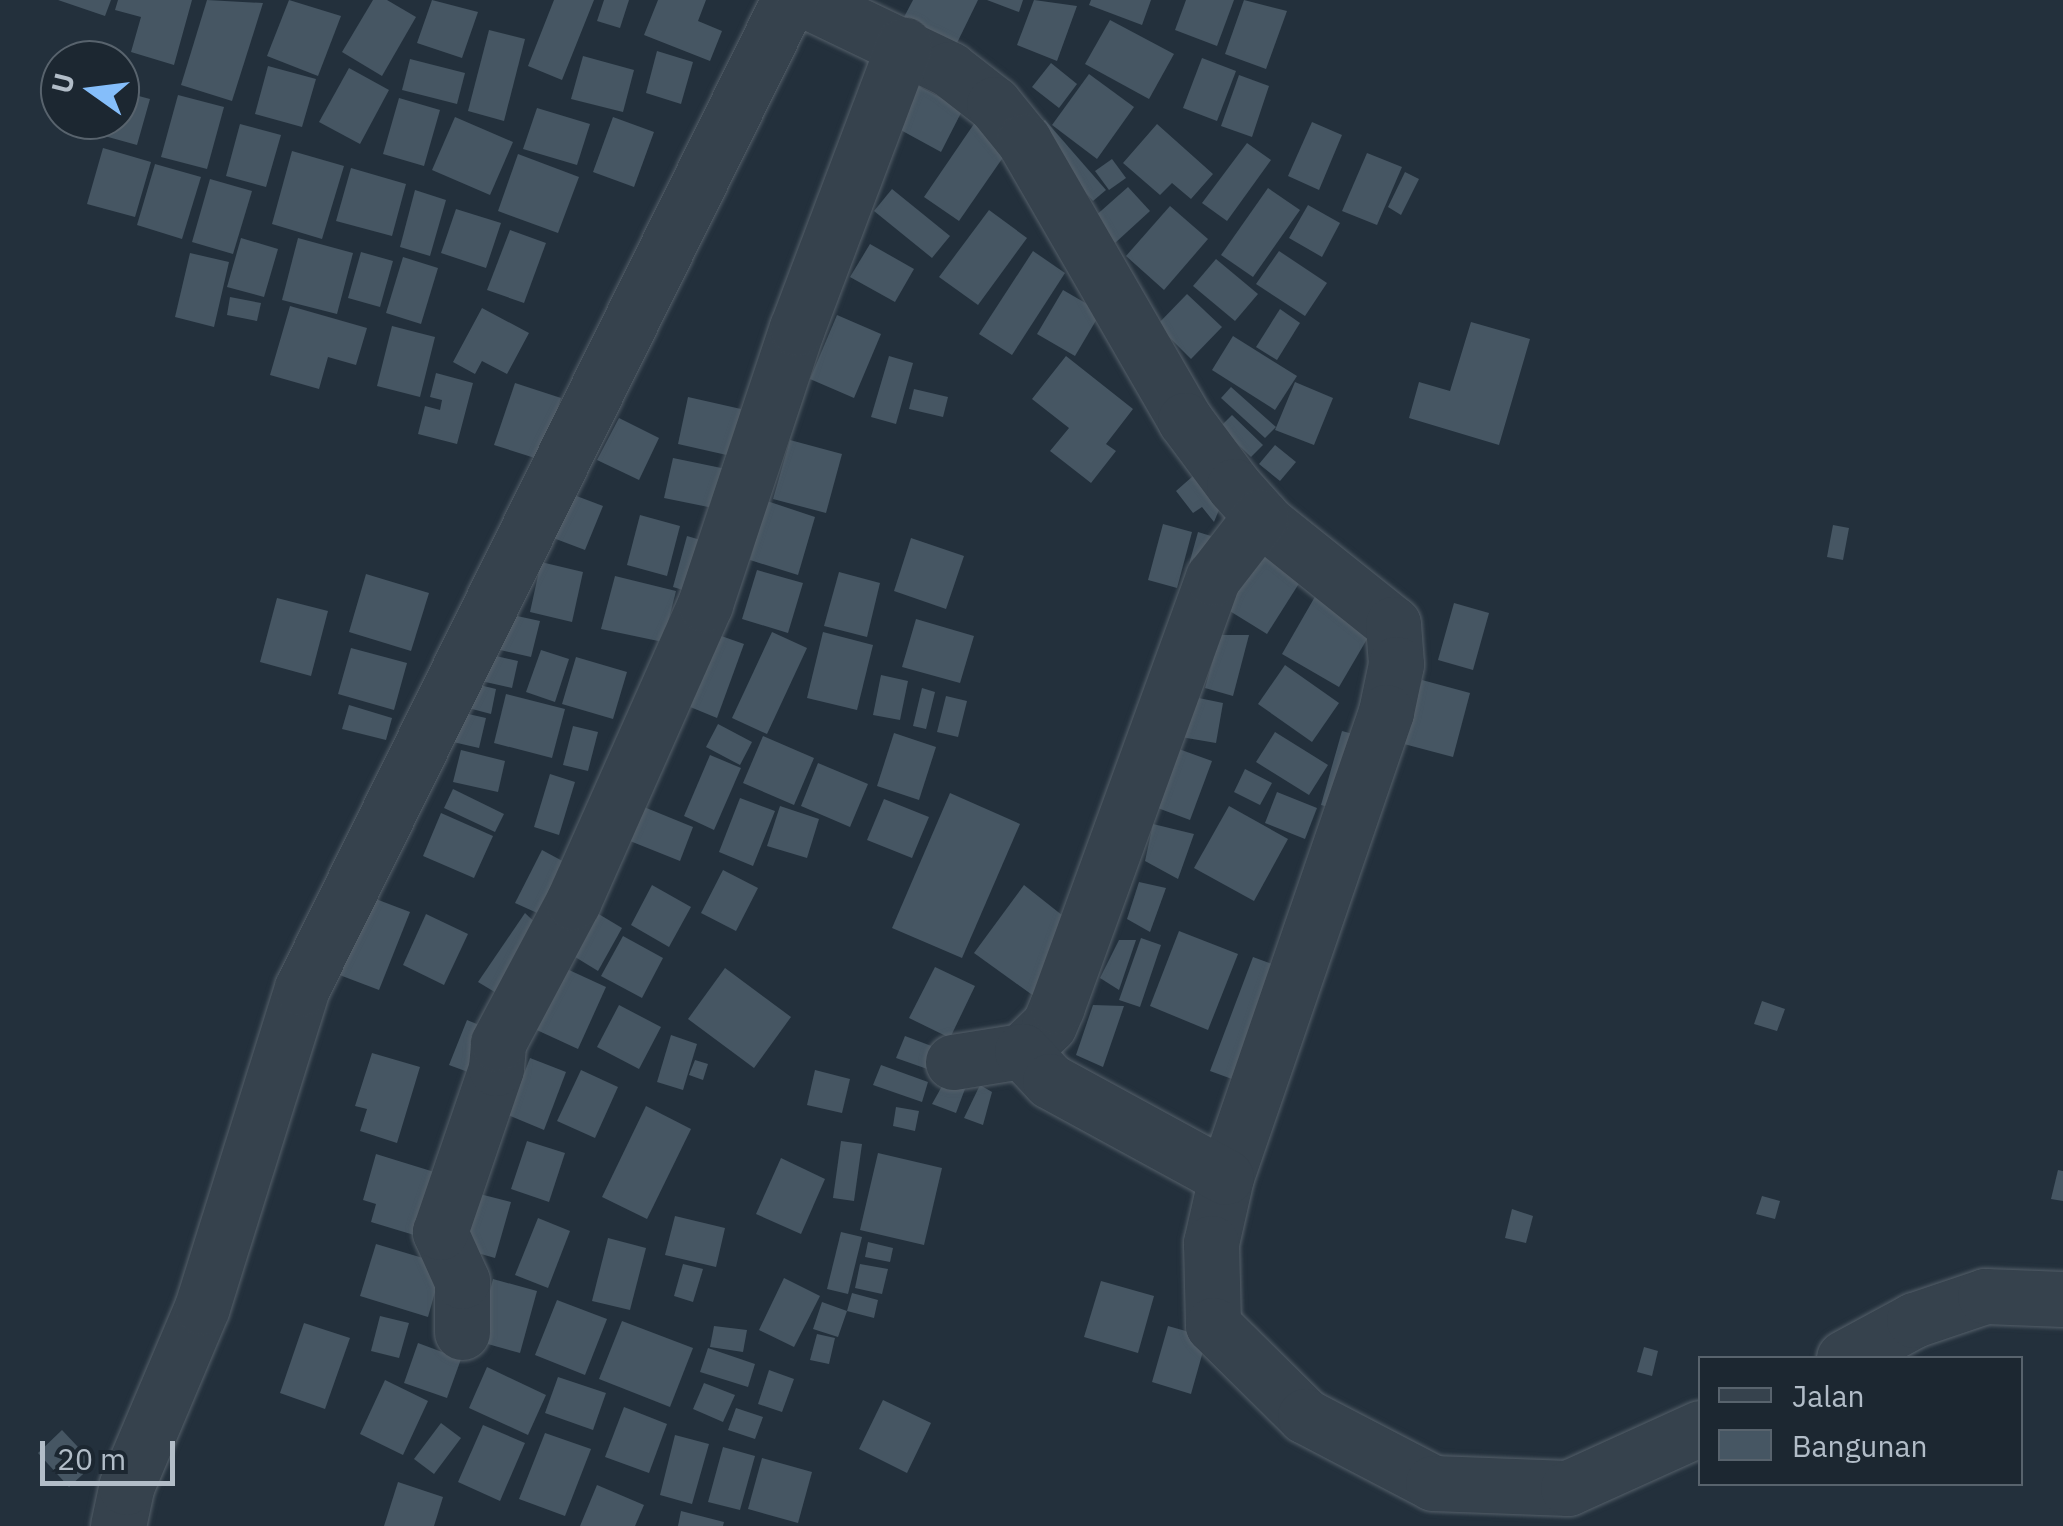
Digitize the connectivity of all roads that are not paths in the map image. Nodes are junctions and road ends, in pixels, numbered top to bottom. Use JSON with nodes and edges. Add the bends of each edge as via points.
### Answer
{"nodes":[{"id":1,"x":789,"y":0,"type":"edge"},
{"id":2,"x":805,"y":0,"type":"edge"},
{"id":3,"x":904,"y":45,"type":"junction"},
{"id":4,"x":1260,"y":516,"type":"junction"},
{"id":5,"x":1022,"y":1051,"type":"junction"},
{"id":6,"x":952,"y":1062,"type":"dead end"},
{"id":7,"x":1226,"y":1177,"type":"junction"},
{"id":8,"x":2063,"y":1300,"type":"edge"},
{"id":9,"x":462,"y":1332,"type":"dead end"},
{"id":10,"x":1848,"y":1356,"type":"edge"},
{"id":11,"x":1698,"y":1429,"type":"edge"},
{"id":12,"x":118,"y":1526,"type":"edge"}],
"edges":[{"from":1,"to":12,"type":"street","via":[[302,988],[202,1307],[126,1487]]},
{"from":2,"to":3,"type":"street"},
{"from":3,"to":4,"type":"street","via":[[994,104],[1024,142],[1185,420]]},
{"from":3,"to":9,"type":"street","via":[[797,328],[705,604],[573,902],[498,1043],[496,1068],[440,1232],[462,1280]]},
{"from":4,"to":5,"type":"street","via":[[1212,578],[1057,1006]]},
{"from":4,"to":7,"type":"street","via":[[1376,604],[1393,624],[1396,664],[1386,712]]},
{"from":5,"to":6,"type":"street"},
{"from":5,"to":7,"type":"street","via":[[1050,1081]]},
{"from":7,"to":11,"type":"street","via":[[1211,1243],[1213,1325],[1321,1424],[1432,1483],[1568,1488]]},
{"from":8,"to":10,"type":"street","via":[[1984,1296],[1914,1320]]}]}
